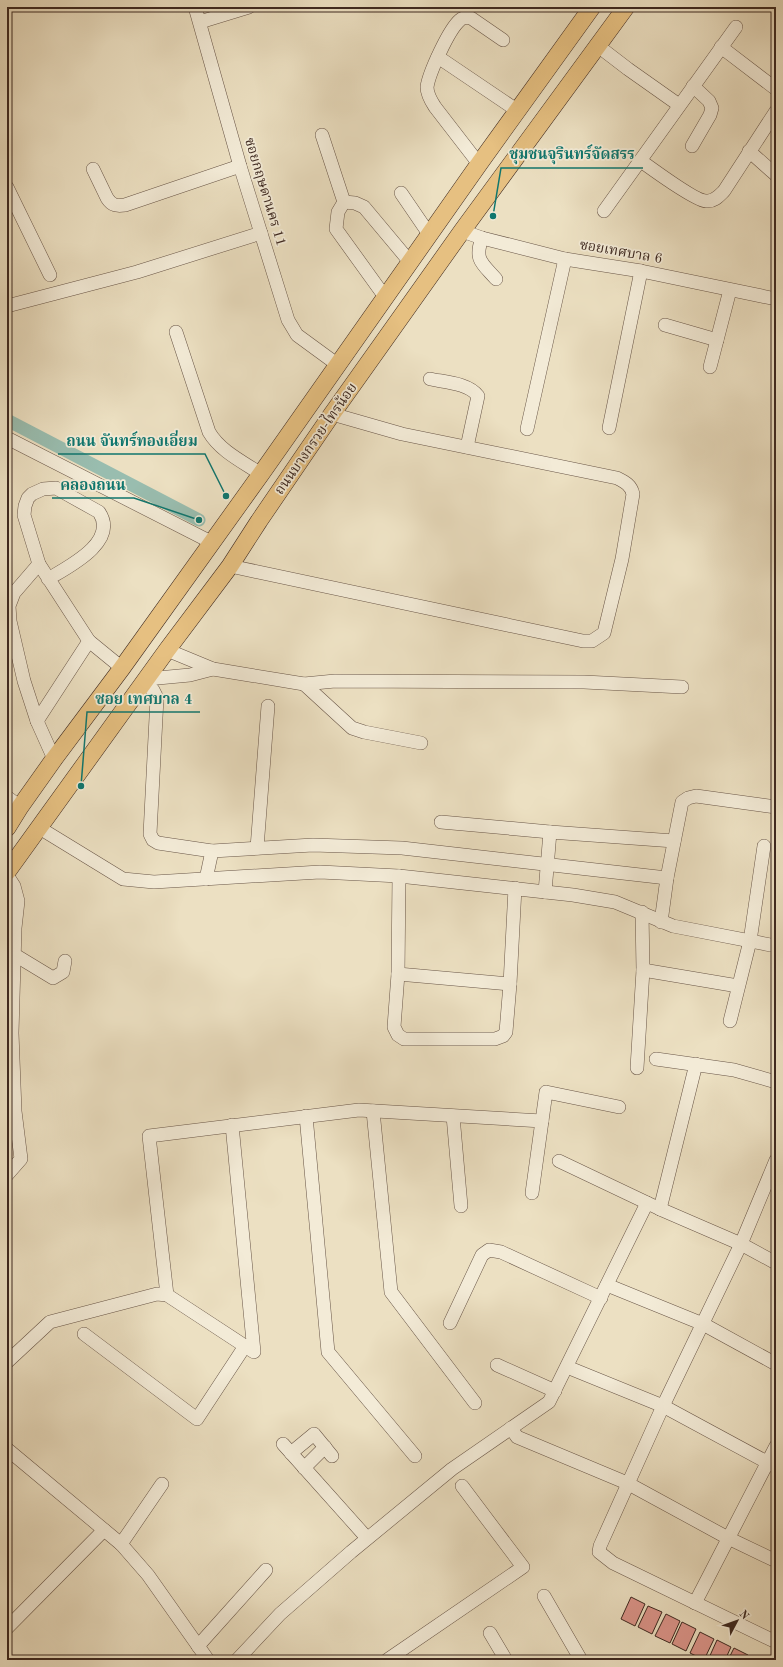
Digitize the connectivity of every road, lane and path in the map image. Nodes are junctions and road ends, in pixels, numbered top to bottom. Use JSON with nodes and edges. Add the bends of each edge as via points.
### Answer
{"nodes":[{"id":1,"x":196,"y":7,"type":"edge"},
{"id":2,"x":249,"y":7,"type":"edge"},
{"id":3,"x":592,"y":7,"type":"edge"},
{"id":4,"x":626,"y":7,"type":"edge"},
{"id":5,"x":200,"y":22,"type":"junction"},
{"id":6,"x":736,"y":27,"type":"dead end"},
{"id":7,"x":503,"y":40,"type":"dead end"},
{"id":8,"x":598,"y":46,"type":"junction"},
{"id":9,"x":722,"y":47,"type":"junction"},
{"id":10,"x":438,"y":57,"type":"junction"},
{"id":11,"x":774,"y":82,"type":"edge"},
{"id":12,"x":693,"y":86,"type":"junction"},
{"id":13,"x":680,"y":105,"type":"junction"},
{"id":14,"x":518,"y":111,"type":"junction"},
{"id":15,"x":776,"y":111,"type":"edge"},
{"id":16,"x":322,"y":135,"type":"dead end"},
{"id":17,"x":692,"y":146,"type":"dead end"},
{"id":18,"x":749,"y":151,"type":"junction"},
{"id":19,"x":641,"y":161,"type":"junction"},
{"id":20,"x":479,"y":164,"type":"junction"},
{"id":21,"x":240,"y":166,"type":"junction"},
{"id":22,"x":93,"y":169,"type":"dead end"},
{"id":23,"x":776,"y":175,"type":"edge"},
{"id":24,"x":7,"y":187,"type":"edge"},
{"id":25,"x":401,"y":193,"type":"dead end"},
{"id":26,"x":344,"y":202,"type":"junction"},
{"id":27,"x":604,"y":211,"type":"dead end"},
{"id":28,"x":462,"y":231,"type":"junction"},
{"id":29,"x":261,"y":233,"type":"junction"},
{"id":30,"x":429,"y":234,"type":"junction"},
{"id":31,"x":482,"y":238,"type":"junction"},
{"id":32,"x":565,"y":259,"type":"junction"},
{"id":33,"x":410,"y":262,"type":"junction"},
{"id":34,"x":641,"y":271,"type":"junction"},
{"id":35,"x":50,"y":275,"type":"dead end"},
{"id":36,"x":496,"y":279,"type":"dead end"},
{"id":37,"x":730,"y":290,"type":"junction"},
{"id":38,"x":385,"y":297,"type":"junction"},
{"id":39,"x":776,"y":300,"type":"edge"},
{"id":40,"x":7,"y":306,"type":"edge"},
{"id":41,"x":665,"y":325,"type":"dead end"},
{"id":42,"x":364,"y":328,"type":"junction"},
{"id":43,"x":176,"y":332,"type":"dead end"},
{"id":44,"x":717,"y":340,"type":"junction"},
{"id":45,"x":384,"y":342,"type":"junction"},
{"id":46,"x":338,"y":365,"type":"junction"},
{"id":47,"x":710,"y":367,"type":"dead end"},
{"id":48,"x":430,"y":379,"type":"dead end"},
{"id":49,"x":332,"y":414,"type":"junction"},
{"id":50,"x":609,"y":428,"type":"dead end"},
{"id":51,"x":527,"y":429,"type":"dead end"},
{"id":52,"x":7,"y":438,"type":"edge"},
{"id":53,"x":467,"y":447,"type":"junction"},
{"id":54,"x":261,"y":474,"type":"junction"},
{"id":55,"x":211,"y":542,"type":"junction"},
{"id":56,"x":38,"y":564,"type":"junction"},
{"id":57,"x":230,"y":566,"type":"junction"},
{"id":58,"x":48,"y":579,"type":"junction"},
{"id":59,"x":89,"y":641,"type":"junction"},
{"id":60,"x":167,"y":650,"type":"junction"},
{"id":61,"x":122,"y":668,"type":"junction"},
{"id":62,"x":213,"y":669,"type":"junction"},
{"id":63,"x":146,"y":681,"type":"junction"},
{"id":64,"x":304,"y":684,"type":"junction"},
{"id":65,"x":682,"y":687,"type":"dead end"},
{"id":66,"x":268,"y":706,"type":"dead end"},
{"id":67,"x":37,"y":721,"type":"junction"},
{"id":68,"x":421,"y":743,"type":"dead end"},
{"id":69,"x":54,"y":758,"type":"junction"},
{"id":70,"x":13,"y":802,"type":"edge"},
{"id":71,"x":776,"y":807,"type":"edge"},
{"id":72,"x":441,"y":822,"type":"dead end"},
{"id":73,"x":38,"y":827,"type":"junction"},
{"id":74,"x":7,"y":828,"type":"edge"},
{"id":75,"x":550,"y":832,"type":"junction"},
{"id":76,"x":674,"y":841,"type":"junction"},
{"id":77,"x":764,"y":846,"type":"dead end"},
{"id":78,"x":257,"y":848,"type":"junction"},
{"id":79,"x":212,"y":851,"type":"junction"},
{"id":80,"x":548,"y":866,"type":"junction"},
{"id":81,"x":7,"y":872,"type":"edge"},
{"id":82,"x":7,"y":875,"type":"edge"},
{"id":83,"x":399,"y":876,"type":"junction"},
{"id":84,"x":667,"y":878,"type":"junction"},
{"id":85,"x":206,"y":879,"type":"junction"},
{"id":86,"x":515,"y":888,"type":"junction"},
{"id":87,"x":545,"y":892,"type":"junction"},
{"id":88,"x":642,"y":912,"type":"junction"},
{"id":89,"x":661,"y":922,"type":"junction"},
{"id":90,"x":750,"y":940,"type":"junction"},
{"id":91,"x":776,"y":946,"type":"edge"},
{"id":92,"x":14,"y":955,"type":"junction"},
{"id":93,"x":65,"y":961,"type":"dead end"},
{"id":94,"x":642,"y":970,"type":"junction"},
{"id":95,"x":398,"y":974,"type":"junction"},
{"id":96,"x":510,"y":984,"type":"junction"},
{"id":97,"x":738,"y":986,"type":"junction"},
{"id":98,"x":730,"y":1021,"type":"dead end"},
{"id":99,"x":656,"y":1059,"type":"dead end"},
{"id":100,"x":696,"y":1064,"type":"junction"},
{"id":101,"x":637,"y":1068,"type":"dead end"},
{"id":102,"x":776,"y":1082,"type":"edge"},
{"id":103,"x":619,"y":1107,"type":"dead end"},
{"id":104,"x":373,"y":1111,"type":"junction"},
{"id":105,"x":306,"y":1116,"type":"junction"},
{"id":106,"x":452,"y":1116,"type":"junction"},
{"id":107,"x":542,"y":1121,"type":"junction"},
{"id":108,"x":232,"y":1125,"type":"junction"},
{"id":109,"x":559,"y":1161,"type":"dead end"},
{"id":110,"x":775,"y":1166,"type":"edge"},
{"id":111,"x":7,"y":1175,"type":"edge"},
{"id":112,"x":532,"y":1193,"type":"dead end"},
{"id":113,"x":647,"y":1203,"type":"junction"},
{"id":114,"x":461,"y":1206,"type":"dead end"},
{"id":115,"x":660,"y":1209,"type":"junction"},
{"id":116,"x":741,"y":1244,"type":"junction"},
{"id":117,"x":776,"y":1263,"type":"edge"},
{"id":118,"x":607,"y":1285,"type":"junction"},
{"id":119,"x":167,"y":1295,"type":"junction"},
{"id":120,"x":601,"y":1298,"type":"junction"},
{"id":121,"x":450,"y":1323,"type":"dead end"},
{"id":122,"x":703,"y":1324,"type":"junction"},
{"id":123,"x":84,"y":1334,"type":"dead end"},
{"id":124,"x":245,"y":1346,"type":"junction"},
{"id":125,"x":7,"y":1362,"type":"edge"},
{"id":126,"x":776,"y":1364,"type":"edge"},
{"id":127,"x":497,"y":1365,"type":"dead end"},
{"id":128,"x":567,"y":1367,"type":"junction"},
{"id":129,"x":555,"y":1391,"type":"junction"},
{"id":130,"x":476,"y":1403,"type":"dead end"},
{"id":131,"x":663,"y":1406,"type":"junction"},
{"id":132,"x":511,"y":1428,"type":"junction"},
{"id":133,"x":776,"y":1446,"type":"edge"},
{"id":134,"x":7,"y":1449,"type":"edge"},
{"id":135,"x":415,"y":1456,"type":"dead end"},
{"id":136,"x":772,"y":1465,"type":"edge"},
{"id":137,"x":304,"y":1468,"type":"junction"},
{"id":138,"x":628,"y":1483,"type":"junction"},
{"id":139,"x":162,"y":1484,"type":"dead end"},
{"id":140,"x":462,"y":1486,"type":"dead end"},
{"id":141,"x":104,"y":1530,"type":"junction"},
{"id":142,"x":367,"y":1538,"type":"junction"},
{"id":143,"x":728,"y":1538,"type":"junction"},
{"id":144,"x":121,"y":1544,"type":"junction"},
{"id":145,"x":776,"y":1561,"type":"edge"},
{"id":146,"x":266,"y":1570,"type":"dead end"},
{"id":147,"x":544,"y":1596,"type":"dead end"},
{"id":148,"x":695,"y":1603,"type":"junction"},
{"id":149,"x":7,"y":1628,"type":"edge"},
{"id":150,"x":490,"y":1633,"type":"dead end"},
{"id":151,"x":776,"y":1642,"type":"edge"},
{"id":152,"x":198,"y":1646,"type":"junction"},
{"id":153,"x":208,"y":1660,"type":"edge"},
{"id":154,"x":237,"y":1660,"type":"edge"},
{"id":155,"x":387,"y":1660,"type":"edge"},
{"id":156,"x":506,"y":1660,"type":"edge"},
{"id":157,"x":581,"y":1660,"type":"edge"}],
"edges":[{"from":1,"to":5,"type":"street","name":"ซอยกฤษดานคร 11"},
{"from":2,"to":5,"type":"street"},
{"from":3,"to":14,"type":"main road","name":"ถนนบางกรวย-ไทรน้อย"},
{"from":4,"to":8,"type":"main road","name":"ถนนบางกรวย-ไทรน้อย"},
{"from":5,"to":21,"type":"street","name":"ซอยกฤษดานคร 11"},
{"from":6,"to":9,"type":"street"},
{"from":7,"to":10,"type":"street","via":[[466,17],[456,24]]},
{"from":8,"to":13,"type":"street"},
{"from":8,"to":28,"type":"main road","name":"ถนนบางกรวย-ไทรน้อย"},
{"from":9,"to":11,"type":"street"},
{"from":9,"to":12,"type":"street"},
{"from":10,"to":14,"type":"street"},
{"from":10,"to":20,"type":"street","via":[[427,87],[429,97]]},
{"from":12,"to":13,"type":"street"},
{"from":12,"to":17,"type":"street","via":[[709,101],[712,108]]},
{"from":13,"to":19,"type":"street"},
{"from":14,"to":20,"type":"main road","name":"ถนนบางกรวย-ไทรน้อย"},
{"from":15,"to":18,"type":"street"},
{"from":16,"to":26,"type":"street"},
{"from":18,"to":19,"type":"street","via":[[724,191],[714,200],[706,202]]},
{"from":18,"to":23,"type":"street"},
{"from":19,"to":27,"type":"street"},
{"from":20,"to":30,"type":"main road","name":"ถนนบางกรวย-ไทรน้อย"},
{"from":21,"to":22,"type":"street","via":[[117,206],[110,203]]},
{"from":21,"to":29,"type":"street","name":"ซอยกฤษดานคร 11"},
{"from":24,"to":35,"type":"street"},
{"from":25,"to":30,"type":"street"},
{"from":26,"to":33,"type":"street","via":[[364,207]]},
{"from":26,"to":38,"type":"street","via":[[338,212],[336,228]]},
{"from":28,"to":31,"type":"street","name":"ซอยเทศบาล 6"},
{"from":28,"to":45,"type":"main road","name":"ถนนบางกรวย-ไทรน้อย"},
{"from":29,"to":40,"type":"street","via":[[137,272]]},
{"from":29,"to":46,"type":"street","name":"ซอยกฤษดานคร 11","via":[[291,328]]},
{"from":30,"to":33,"type":"main road","name":"ถนนบางกรวย-ไทรน้อย"},
{"from":31,"to":32,"type":"street","name":"ซอยเทศบาล 6"},
{"from":31,"to":36,"type":"street","via":[[478,256]]},
{"from":32,"to":34,"type":"street","name":"ซอยเทศบาล 6"},
{"from":32,"to":51,"type":"street"},
{"from":33,"to":38,"type":"main road","name":"ถนนบางกรวย-ไทรน้อย"},
{"from":34,"to":37,"type":"street","name":"ซอยเทศบาล 6"},
{"from":34,"to":50,"type":"street"},
{"from":37,"to":39,"type":"street","name":"ซอยเทศบาล 6"},
{"from":37,"to":44,"type":"street"},
{"from":38,"to":42,"type":"main road","name":"ถนนบางกรวย-ไทรน้อย"},
{"from":41,"to":44,"type":"street"},
{"from":42,"to":45,"type":"main road"},
{"from":42,"to":46,"type":"main road","name":"ถนนบางกรวย-ไทรน้อย"},
{"from":43,"to":54,"type":"street","via":[[209,432],[219,445]]},
{"from":44,"to":47,"type":"street"},
{"from":45,"to":49,"type":"main road","name":"ถนนบางกรวย-ไทรน้อย"},
{"from":46,"to":54,"type":"main road","name":"ถนนบางกรวย-ไทรน้อย"},
{"from":48,"to":53,"type":"street","via":[[468,388],[475,391],[478,396]]},
{"from":49,"to":53,"type":"street","via":[[402,434]]},
{"from":49,"to":57,"type":"main road","name":"ถนนบางกรวย-ไทรน้อย"},
{"from":52,"to":55,"type":"street"},
{"from":53,"to":57,"type":"street","via":[[617,478],[631,488],[633,494],[622,559],[608,621],[604,633],[597,639],[583,640]]},
{"from":54,"to":55,"type":"main road","name":"ถนนบางกรวย-ไทรน้อย"},
{"from":55,"to":61,"type":"main road","name":"ถนนบางกรวย-ไทรน้อย"},
{"from":56,"to":58,"type":"street"},
{"from":56,"to":58,"type":"street","via":[[24,515],[28,498],[32,494],[43,489],[56,488],[99,512],[105,529],[96,544],[89,553]]},
{"from":56,"to":67,"type":"street","via":[[14,593],[9,606],[24,681]]},
{"from":57,"to":60,"type":"main road","name":"ถนนบางกรวย-ไทรน้อย"},
{"from":58,"to":59,"type":"street"},
{"from":59,"to":61,"type":"street"},
{"from":59,"to":67,"type":"street"},
{"from":60,"to":62,"type":"street"},
{"from":60,"to":63,"type":"main road","name":"ถนนบางกรวย-ไทรน้อย"},
{"from":61,"to":69,"type":"main road","name":"ถนนบางกรวย-ไทรน้อย"},
{"from":62,"to":63,"type":"street"},
{"from":62,"to":64,"type":"street"},
{"from":63,"to":73,"type":"main road","name":"ถนนบางกรวย-ไทรน้อย"},
{"from":63,"to":79,"type":"street","via":[[157,698],[150,834],[158,843]]},
{"from":64,"to":65,"type":"street","via":[[335,681],[584,682]]},
{"from":64,"to":68,"type":"street","via":[[352,728]]},
{"from":66,"to":78,"type":"street"},
{"from":67,"to":69,"type":"street"},
{"from":69,"to":70,"type":"main road","name":"ถนนบางกรวย-ไทรน้อย"},
{"from":70,"to":74,"type":"main road","name":"ถนนบางกรวย-ไทรน้อย"},
{"from":71,"to":76,"type":"street","via":[[696,796],[688,798],[682,802]]},
{"from":72,"to":75,"type":"street"},
{"from":73,"to":81,"type":"main road","name":"ถนนบางกรวย-ไทรน้อย"},
{"from":73,"to":85,"type":"street","via":[[123,879],[154,882]]},
{"from":75,"to":76,"type":"street"},
{"from":75,"to":80,"type":"street"},
{"from":76,"to":84,"type":"street"},
{"from":77,"to":90,"type":"street"},
{"from":78,"to":79,"type":"street"},
{"from":78,"to":80,"type":"street","via":[[314,845],[402,848]]},
{"from":79,"to":85,"type":"street"},
{"from":80,"to":84,"type":"street"},
{"from":80,"to":87,"type":"street"},
{"from":82,"to":92,"type":"street","via":[[14,886],[18,901]]},
{"from":83,"to":85,"type":"street","via":[[320,872]]},
{"from":83,"to":86,"type":"street"},
{"from":83,"to":95,"type":"street"},
{"from":84,"to":89,"type":"street"},
{"from":86,"to":87,"type":"street"},
{"from":86,"to":96,"type":"street"},
{"from":87,"to":88,"type":"street","via":[[615,902]]},
{"from":88,"to":89,"type":"street"},
{"from":88,"to":94,"type":"street"},
{"from":89,"to":90,"type":"street"},
{"from":90,"to":91,"type":"street"},
{"from":90,"to":97,"type":"street"},
{"from":92,"to":93,"type":"street","via":[[53,978],[63,972]]},
{"from":92,"to":111,"type":"street","via":[[12,1033],[15,1111],[21,1159]]},
{"from":94,"to":97,"type":"street"},
{"from":94,"to":101,"type":"street"},
{"from":95,"to":96,"type":"street"},
{"from":95,"to":96,"type":"street","via":[[394,1027],[398,1036],[404,1039],[500,1038],[506,1032]]},
{"from":97,"to":98,"type":"street"},
{"from":99,"to":100,"type":"street"},
{"from":100,"to":102,"type":"street","via":[[734,1070]]},
{"from":100,"to":115,"type":"street"},
{"from":103,"to":107,"type":"street","via":[[546,1092]]},
{"from":104,"to":105,"type":"street","via":[[359,1110]]},
{"from":104,"to":106,"type":"street"},
{"from":104,"to":130,"type":"street","via":[[391,1292]]},
{"from":105,"to":108,"type":"street"},
{"from":105,"to":135,"type":"street","via":[[328,1352]]},
{"from":106,"to":107,"type":"street"},
{"from":106,"to":114,"type":"street"},
{"from":107,"to":112,"type":"street"},
{"from":108,"to":119,"type":"street","via":[[149,1136]]},
{"from":108,"to":124,"type":"street","via":[[254,1352]]},
{"from":109,"to":113,"type":"street"},
{"from":110,"to":116,"type":"street"},
{"from":113,"to":115,"type":"street"},
{"from":113,"to":118,"type":"street"},
{"from":115,"to":116,"type":"street"},
{"from":116,"to":117,"type":"street"},
{"from":116,"to":122,"type":"street"},
{"from":118,"to":120,"type":"street"},
{"from":118,"to":122,"type":"street"},
{"from":119,"to":124,"type":"street"},
{"from":119,"to":125,"type":"street","via":[[157,1294],[50,1322]]},
{"from":120,"to":121,"type":"street","via":[[501,1252],[489,1250],[482,1255]]},
{"from":120,"to":128,"type":"street"},
{"from":122,"to":126,"type":"street"},
{"from":122,"to":131,"type":"street"},
{"from":123,"to":124,"type":"street","via":[[197,1419]]},
{"from":127,"to":129,"type":"street"},
{"from":128,"to":129,"type":"street"},
{"from":128,"to":131,"type":"street"},
{"from":129,"to":132,"type":"street","via":[[549,1402]]},
{"from":131,"to":136,"type":"street"},
{"from":131,"to":138,"type":"street"},
{"from":132,"to":138,"type":"street","via":[[517,1437]]},
{"from":132,"to":142,"type":"street","via":[[452,1469]]},
{"from":133,"to":136,"type":"street"},
{"from":134,"to":141,"type":"street"},
{"from":136,"to":143,"type":"street"},
{"from":137,"to":137,"type":"street","via":[[287,1448],[314,1434],[329,1452]]},
{"from":137,"to":142,"type":"street"},
{"from":138,"to":143,"type":"street"},
{"from":138,"to":148,"type":"street","via":[[599,1552],[613,1564]]},
{"from":139,"to":144,"type":"street"},
{"from":140,"to":155,"type":"street","via":[[523,1567]]},
{"from":141,"to":144,"type":"street"},
{"from":141,"to":149,"type":"street"},
{"from":142,"to":154,"type":"street","via":[[280,1614]]},
{"from":143,"to":145,"type":"street"},
{"from":143,"to":148,"type":"street"},
{"from":144,"to":152,"type":"street","via":[[148,1576]]},
{"from":146,"to":152,"type":"street"},
{"from":147,"to":157,"type":"street"},
{"from":148,"to":151,"type":"street"},
{"from":150,"to":156,"type":"street"},
{"from":152,"to":153,"type":"street"}]}
